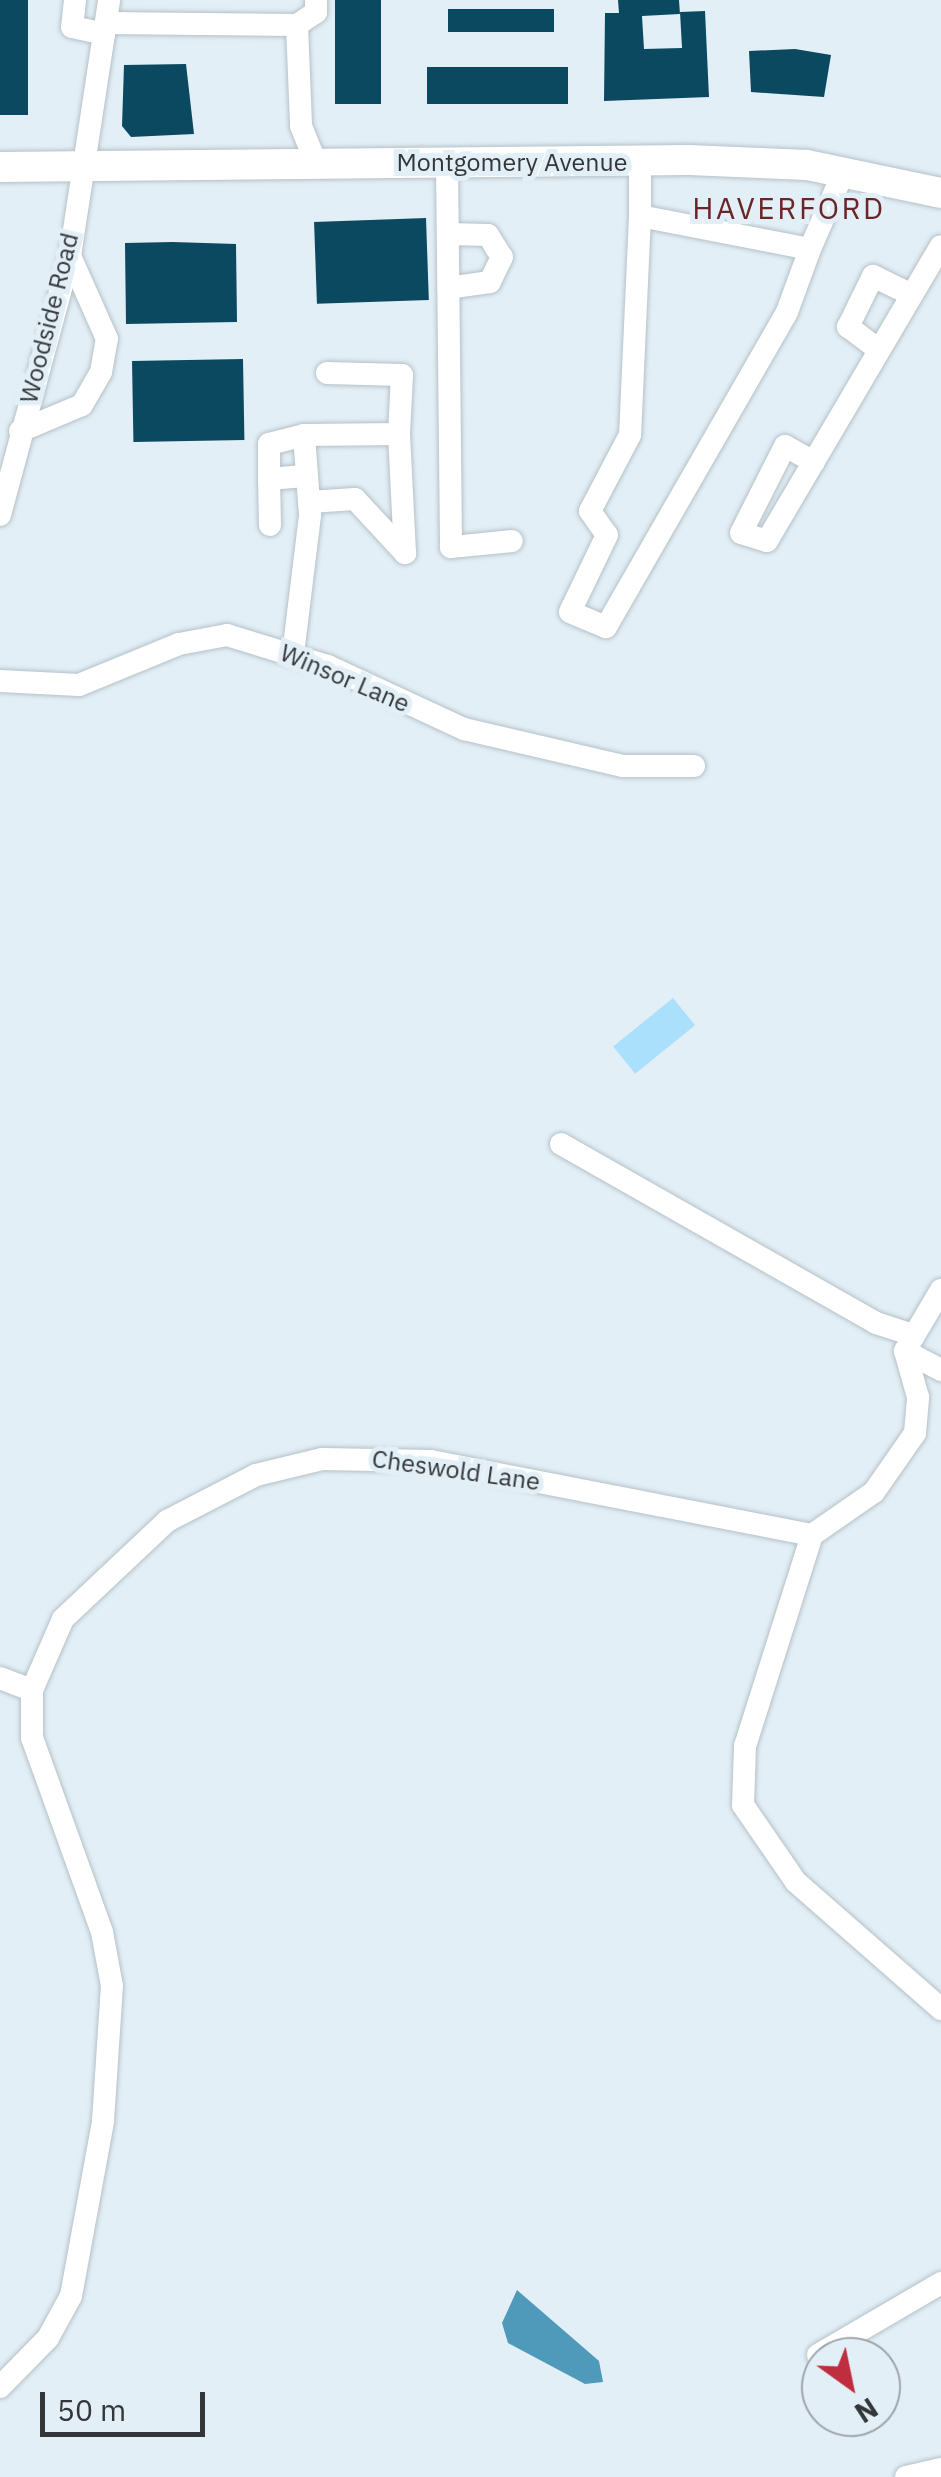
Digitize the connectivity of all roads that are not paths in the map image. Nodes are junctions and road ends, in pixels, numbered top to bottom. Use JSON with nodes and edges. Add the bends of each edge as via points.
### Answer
{"nodes":[{"id":1,"x":75,"y":0,"type":"edge"},
{"id":2,"x":316,"y":0,"type":"edge"},
{"id":3,"x":106,"y":19,"type":"edge"},
{"id":4,"x":297,"y":26,"type":"junction"},
{"id":5,"x":640,"y":161,"type":"junction"},
{"id":6,"x":316,"y":162,"type":"junction"},
{"id":7,"x":447,"y":162,"type":"junction"},
{"id":8,"x":80,"y":164,"type":"junction"},
{"id":9,"x":0,"y":167,"type":"edge"},
{"id":10,"x":844,"y":172,"type":"junction"},
{"id":11,"x":941,"y":193,"type":"edge"},
{"id":12,"x":640,"y":216,"type":"junction"},
{"id":13,"x":448,"y":234,"type":"junction"},
{"id":14,"x":941,"y":246,"type":"edge"},
{"id":15,"x":810,"y":249,"type":"junction"},
{"id":16,"x":70,"y":256,"type":"junction"},
{"id":17,"x":448,"y":288,"type":"junction"},
{"id":18,"x":912,"y":295,"type":"junction"},
{"id":19,"x":880,"y":350,"type":"junction"},
{"id":20,"x":328,"y":373,"type":"dead end"},
{"id":21,"x":20,"y":432,"type":"junction"},
{"id":22,"x":399,"y":434,"type":"junction"},
{"id":23,"x":304,"y":435,"type":"junction"},
{"id":24,"x":814,"y":462,"type":"dead end"},
{"id":25,"x":307,"y":476,"type":"junction"},
{"id":26,"x":269,"y":478,"type":"junction"},
{"id":27,"x":402,"y":496,"type":"junction"},
{"id":28,"x":355,"y":499,"type":"junction"},
{"id":29,"x":309,"y":502,"type":"junction"},
{"id":30,"x":0,"y":516,"type":"edge"},
{"id":31,"x":270,"y":525,"type":"dead end"},
{"id":32,"x":512,"y":542,"type":"dead end"},
{"id":33,"x":292,"y":654,"type":"junction"},
{"id":34,"x":0,"y":681,"type":"edge"},
{"id":35,"x":694,"y":766,"type":"dead end"},
{"id":36,"x":561,"y":1144,"type":"dead end"},
{"id":37,"x":941,"y":1290,"type":"edge"},
{"id":38,"x":910,"y":1343,"type":"junction"},
{"id":39,"x":941,"y":1370,"type":"edge"},
{"id":40,"x":812,"y":1535,"type":"junction"},
{"id":41,"x":0,"y":1678,"type":"edge"},
{"id":42,"x":32,"y":1690,"type":"junction"},
{"id":43,"x":941,"y":2010,"type":"edge"},
{"id":44,"x":941,"y":2283,"type":"edge"},
{"id":45,"x":850,"y":2337,"type":"edge"},
{"id":46,"x":0,"y":2387,"type":"edge"},
{"id":47,"x":941,"y":2470,"type":"edge"},
{"id":48,"x":906,"y":2477,"type":"edge"}],
"edges":[{"from":1,"to":3,"type":"street","via":[[72,27]]},
{"from":2,"to":4,"type":"street","via":[[316,12]]},
{"from":3,"to":4,"type":"street"},
{"from":3,"to":8,"type":"street","name":"Woodside Road"},
{"from":4,"to":6,"type":"street","via":[[301,126]]},
{"from":5,"to":7,"type":"main road","name":"Montgomery Avenue"},
{"from":5,"to":10,"type":"main road","name":"Montgomery Avenue"},
{"from":5,"to":12,"type":"street"},
{"from":6,"to":7,"type":"main road","name":"Montgomery Avenue"},
{"from":6,"to":8,"type":"main road","name":"Montgomery Avenue"},
{"from":7,"to":13,"type":"street"},
{"from":8,"to":9,"type":"main road","name":"Montgomery Avenue"},
{"from":8,"to":16,"type":"street","name":"Woodside Road"},
{"from":10,"to":11,"type":"main road","name":"Montgomery Avenue"},
{"from":10,"to":15,"type":"street"},
{"from":12,"to":15,"type":"street"},
{"from":12,"to":15,"type":"street","via":[[630,434],[590,511],[608,535],[570,612],[606,628],[787,312]]},
{"from":13,"to":17,"type":"street"},
{"from":13,"to":17,"type":"street","via":[[488,235],[502,257],[490,282]]},
{"from":14,"to":18,"type":"street"},
{"from":16,"to":21,"type":"street","name":"Woodside Road"},
{"from":16,"to":21,"type":"street","via":[[107,339],[101,372],[82,404]]},
{"from":17,"to":32,"type":"street","via":[[451,547]]},
{"from":18,"to":19,"type":"street"},
{"from":18,"to":19,"type":"street","via":[[873,276],[848,327]]},
{"from":19,"to":24,"type":"street"},
{"from":20,"to":22,"type":"street","via":[[402,376]]},
{"from":21,"to":30,"type":"street","name":"Woodside Road"},
{"from":22,"to":23,"type":"street"},
{"from":22,"to":27,"type":"street"},
{"from":23,"to":25,"type":"street"},
{"from":23,"to":26,"type":"street","via":[[269,444]]},
{"from":25,"to":26,"type":"street"},
{"from":25,"to":29,"type":"street"},
{"from":26,"to":31,"type":"street"},
{"from":27,"to":28,"type":"street"},
{"from":27,"to":28,"type":"street","via":[[405,553]]},
{"from":28,"to":29,"type":"street"},
{"from":29,"to":33,"type":"street"},
{"from":33,"to":34,"type":"street","name":"Winsor Lane","via":[[227,634],[178,644],[79,685]]},
{"from":33,"to":35,"type":"street","name":"Winsor Lane","via":[[464,730],[623,766]]},
{"from":36,"to":38,"type":"street"},
{"from":37,"to":38,"type":"street"},
{"from":38,"to":39,"type":"street"},
{"from":38,"to":40,"type":"street","via":[[915,1433],[874,1492]]},
{"from":40,"to":42,"type":"street","name":"Cheswold Lane","via":[[430,1461],[308,1461],[256,1475],[167,1521],[63,1619]]},
{"from":40,"to":43,"type":"street","via":[[745,1746],[743,1805],[796,1882]]},
{"from":41,"to":42,"type":"street"},
{"from":42,"to":46,"type":"street","name":"Cheswold Lane","via":[[32,1738],[102,1932],[111,2004],[88,2236],[71,2296],[48,2338]]},
{"from":44,"to":45,"type":"street"},
{"from":47,"to":48,"type":"street"}]}
